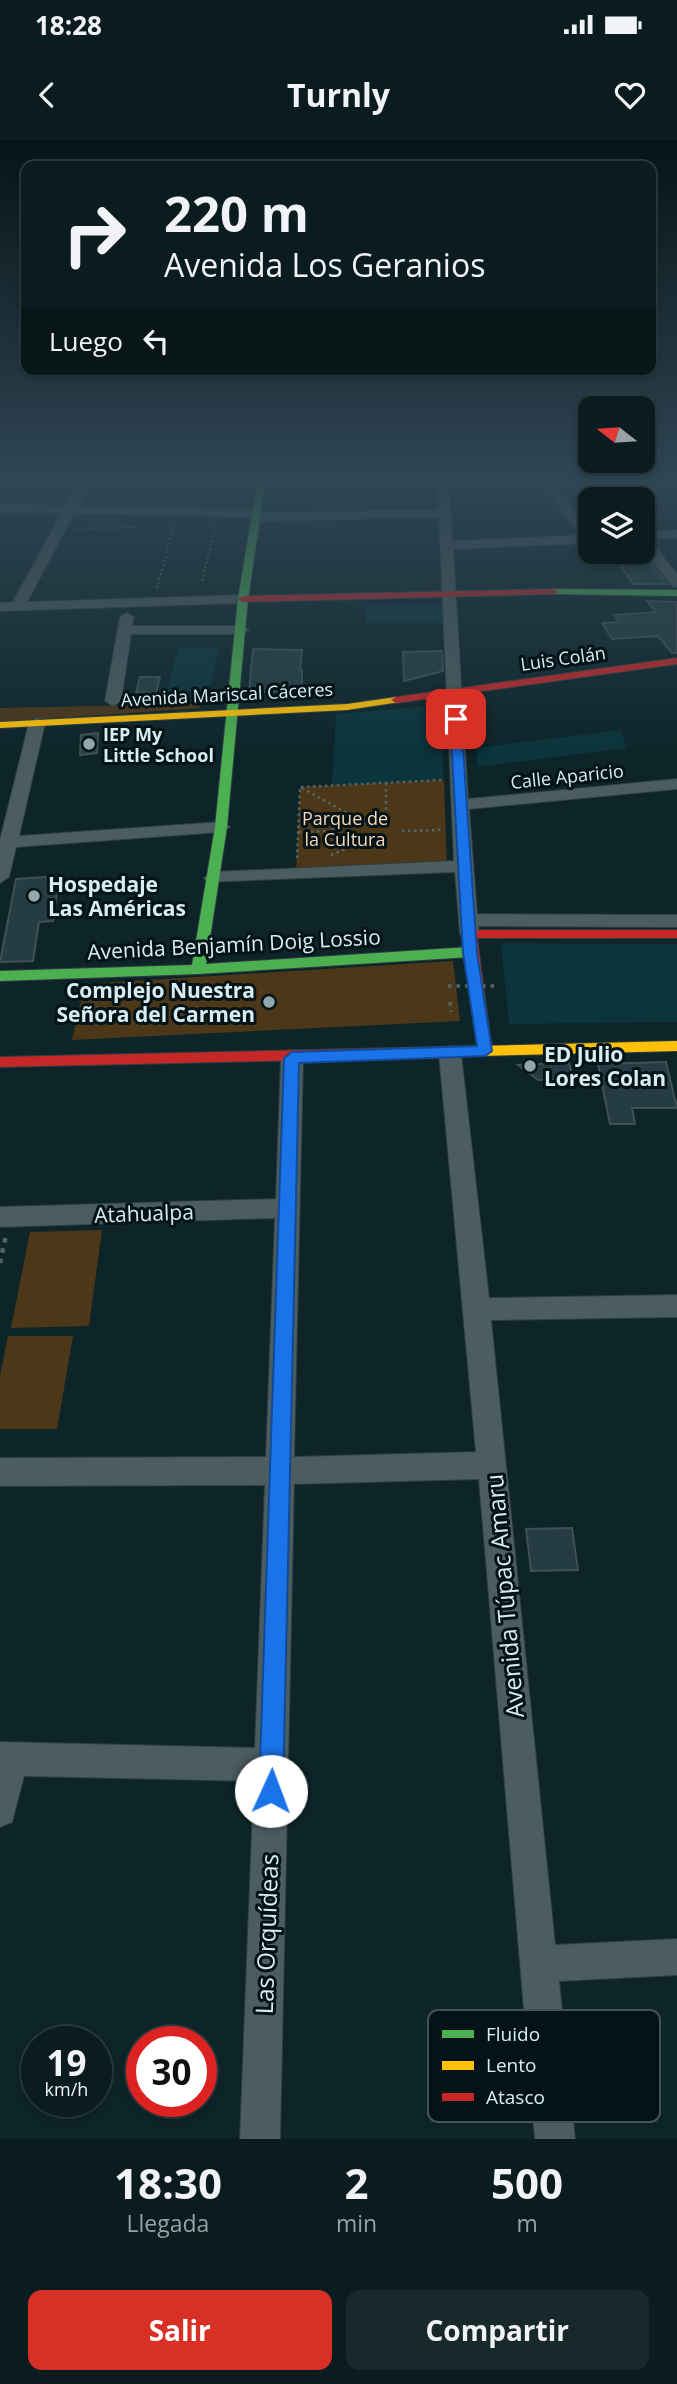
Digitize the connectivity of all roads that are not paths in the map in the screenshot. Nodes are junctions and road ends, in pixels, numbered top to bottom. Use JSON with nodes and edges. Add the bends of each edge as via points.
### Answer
{"nodes":[{"id":1,"x":36,"y":571,"type":"edge"},
{"id":2,"x":248,"y":571,"type":"edge"},
{"id":3,"x":449,"y":571,"type":"edge"},
{"id":4,"x":677,"y":593,"type":"edge"},
{"id":5,"x":451,"y":595,"type":"junction"},
{"id":6,"x":243,"y":599,"type":"junction"},
{"id":7,"x":18,"y":606,"type":"junction"},
{"id":8,"x":0,"y":607,"type":"edge"},
{"id":9,"x":242,"y":629,"type":"junction"},
{"id":10,"x":677,"y":662,"type":"edge"},
{"id":11,"x":454,"y":685,"type":"junction"},
{"id":12,"x":166,"y":700,"type":"dead end"},
{"id":13,"x":113,"y":701,"type":"dead end"},
{"id":14,"x":234,"y":705,"type":"junction"},
{"id":15,"x":37,"y":723,"type":"junction"},
{"id":16,"x":0,"y":725,"type":"edge"},
{"id":17,"x":677,"y":784,"type":"edge"},
{"id":18,"x":9,"y":803,"type":"edge"},
{"id":19,"x":460,"y":805,"type":"junction"},
{"id":20,"x":221,"y":827,"type":"junction"},
{"id":21,"x":8,"y":842,"type":"junction"},
{"id":22,"x":455,"y":866,"type":"junction"},
{"id":23,"x":296,"y":874,"type":"joint"},
{"id":24,"x":0,"y":875,"type":"edge"},
{"id":25,"x":214,"y":878,"type":"junction"},
{"id":26,"x":677,"y":921,"type":"edge"},
{"id":27,"x":469,"y":927,"type":"junction"},
{"id":28,"x":677,"y":934,"type":"edge"},
{"id":29,"x":470,"y":953,"type":"junction"},
{"id":30,"x":198,"y":969,"type":"junction"},
{"id":31,"x":0,"y":976,"type":"edge"},
{"id":32,"x":677,"y":1046,"type":"edge"},
{"id":33,"x":485,"y":1051,"type":"junction"},
{"id":34,"x":450,"y":1054,"type":"junction"},
{"id":35,"x":292,"y":1058,"type":"junction"},
{"id":36,"x":0,"y":1062,"type":"edge"},
{"id":37,"x":287,"y":1208,"type":"junction"},
{"id":38,"x":0,"y":1217,"type":"edge"},
{"id":39,"x":677,"y":1306,"type":"edge"},
{"id":40,"x":477,"y":1309,"type":"junction"},
{"id":41,"x":491,"y":1465,"type":"junction"},
{"id":42,"x":280,"y":1471,"type":"junction"},
{"id":43,"x":0,"y":1472,"type":"edge"},
{"id":44,"x":5,"y":1759,"type":"edge"},
{"id":45,"x":272,"y":1765,"type":"junction"},
{"id":46,"x":0,"y":1810,"type":"edge"},
{"id":47,"x":677,"y":1957,"type":"edge"},
{"id":48,"x":539,"y":1964,"type":"junction"},
{"id":49,"x":543,"y":2010,"type":"edge"},
{"id":50,"x":260,"y":2139,"type":"edge"}],
"edges":[{"from":1,"to":7,"type":"street"},
{"from":2,"to":6,"type":"main road"},
{"from":3,"to":5,"type":"street"},
{"from":4,"to":5,"type":"main road"},
{"from":5,"to":6,"type":"main road"},
{"from":5,"to":11,"type":"street"},
{"from":6,"to":7,"type":"street"},
{"from":6,"to":9,"type":"main road"},
{"from":7,"to":8,"type":"street"},
{"from":9,"to":13,"type":"street","via":[[126,623]]},
{"from":9,"to":14,"type":"main road"},
{"from":10,"to":11,"type":"main road","name":"Luis Colán"},
{"from":11,"to":14,"type":"main road","name":"Avenida Mariscal Cáceres","via":[[347,707]]},
{"from":11,"to":19,"type":"street"},
{"from":12,"to":14,"type":"main road"},
{"from":14,"to":15,"type":"main road","name":"Avenida Mariscal Cáceres"},
{"from":14,"to":20,"type":"main road"},
{"from":15,"to":16,"type":"main road","name":"Avenida Mariscal Cáceres"},
{"from":15,"to":18,"type":"street"},
{"from":17,"to":19,"type":"street","name":"Calle Aparicio"},
{"from":18,"to":21,"type":"street"},
{"from":19,"to":22,"type":"street"},
{"from":20,"to":21,"type":"street"},
{"from":20,"to":25,"type":"main road"},
{"from":21,"to":24,"type":"street"},
{"from":22,"to":23,"type":"street"},
{"from":22,"to":27,"type":"street"},
{"from":23,"to":25,"type":"street"},
{"from":25,"to":30,"type":"main road"},
{"from":26,"to":27,"type":"street"},
{"from":27,"to":28,"type":"main road"},
{"from":27,"to":29,"type":"main road"},
{"from":29,"to":30,"type":"main road","name":"Avenida Benjamín Doig Lossio"},
{"from":29,"to":33,"type":"main road"},
{"from":30,"to":31,"type":"main road","name":"Avenida Benjamín Doig Lossio"},
{"from":32,"to":33,"type":"main road"},
{"from":33,"to":34,"type":"main road"},
{"from":34,"to":35,"type":"main road"},
{"from":34,"to":40,"type":"street","name":"Avenida Túpac Amaru"},
{"from":35,"to":36,"type":"main road"},
{"from":35,"to":37,"type":"street","name":"Las Orquídeas"},
{"from":37,"to":38,"type":"street","name":"Atahualpa"},
{"from":37,"to":42,"type":"street","name":"Las Orquídeas"},
{"from":39,"to":40,"type":"street"},
{"from":40,"to":41,"type":"street","name":"Avenida Túpac Amaru"},
{"from":41,"to":42,"type":"street"},
{"from":41,"to":48,"type":"street","name":"Avenida Túpac Amaru"},
{"from":42,"to":43,"type":"street"},
{"from":42,"to":45,"type":"street","name":"Las Orquídeas"},
{"from":44,"to":45,"type":"street"},
{"from":44,"to":46,"type":"street"},
{"from":45,"to":50,"type":"street","name":"Las Orquídeas"},
{"from":47,"to":48,"type":"street"},
{"from":48,"to":49,"type":"street","name":"Avenida Túpac Amaru"}]}
